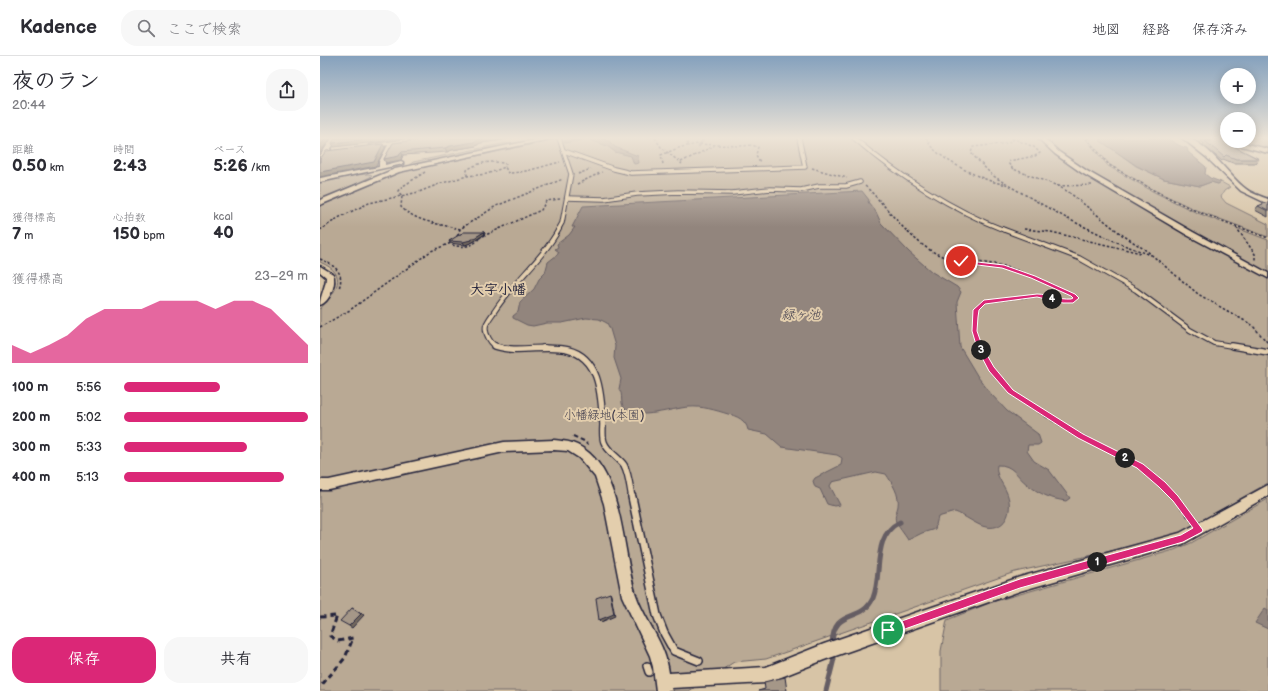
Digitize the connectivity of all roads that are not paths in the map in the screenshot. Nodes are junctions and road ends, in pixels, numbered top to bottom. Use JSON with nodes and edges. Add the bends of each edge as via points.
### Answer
{"nodes":[{"id":1,"x":382,"y":168,"type":"edge"},
{"id":2,"x":408,"y":168,"type":"edge"},
{"id":3,"x":569,"y":168,"type":"edge"},
{"id":4,"x":610,"y":168,"type":"edge"},
{"id":5,"x":790,"y":168,"type":"edge"},
{"id":6,"x":893,"y":168,"type":"edge"},
{"id":7,"x":1080,"y":168,"type":"edge"},
{"id":8,"x":1221,"y":168,"type":"edge"},
{"id":9,"x":320,"y":180,"type":"edge"},
{"id":10,"x":860,"y":182,"type":"road end"},
{"id":11,"x":567,"y":198,"type":"junction"},
{"id":12,"x":1268,"y":202,"type":"edge"},
{"id":13,"x":320,"y":203,"type":"edge"},
{"id":14,"x":320,"y":268,"type":"edge"},
{"id":15,"x":1268,"y":276,"type":"edge"},
{"id":16,"x":320,"y":302,"type":"edge"},
{"id":17,"x":1268,"y":352,"type":"edge"},
{"id":18,"x":320,"y":485,"type":"edge"},
{"id":19,"x":1268,"y":490,"type":"edge"},
{"id":20,"x":699,"y":661,"type":"dead end"},
{"id":21,"x":663,"y":686,"type":"edge"}],
"edges":[{"from":1,"to":9,"type":"street"},
{"from":2,"to":13,"type":"street","via":[[364,182]]},
{"from":3,"to":11,"type":"lane","via":[[571,177]]},
{"from":4,"to":5,"type":"lane","via":[[631,173]]},
{"from":6,"to":17,"type":"lane","via":[[966,214],[1079,258],[1114,277],[1190,330],[1214,343]]},
{"from":7,"to":15,"type":"street","via":[[1161,217]]},
{"from":8,"to":12,"type":"street","via":[[1242,189]]},
{"from":10,"to":11,"type":"lane","via":[[846,186],[819,186],[800,190],[678,192],[604,199]]},
{"from":11,"to":20,"type":"lane","via":[[562,223],[552,241],[503,298],[486,325],[486,334],[495,346],[504,349],[544,347],[568,350],[588,362],[595,372],[601,392],[604,443],[624,466],[657,615],[674,651]]},
{"from":14,"to":16,"type":"street","via":[[330,276],[331,284]]},
{"from":18,"to":21,"type":"street","via":[[504,447],[554,445],[570,448],[583,455],[600,474],[610,504],[629,596],[657,654]]},
{"from":19,"to":21,"type":"street","via":[[1183,538],[1020,584],[824,652],[766,675]]}]}
